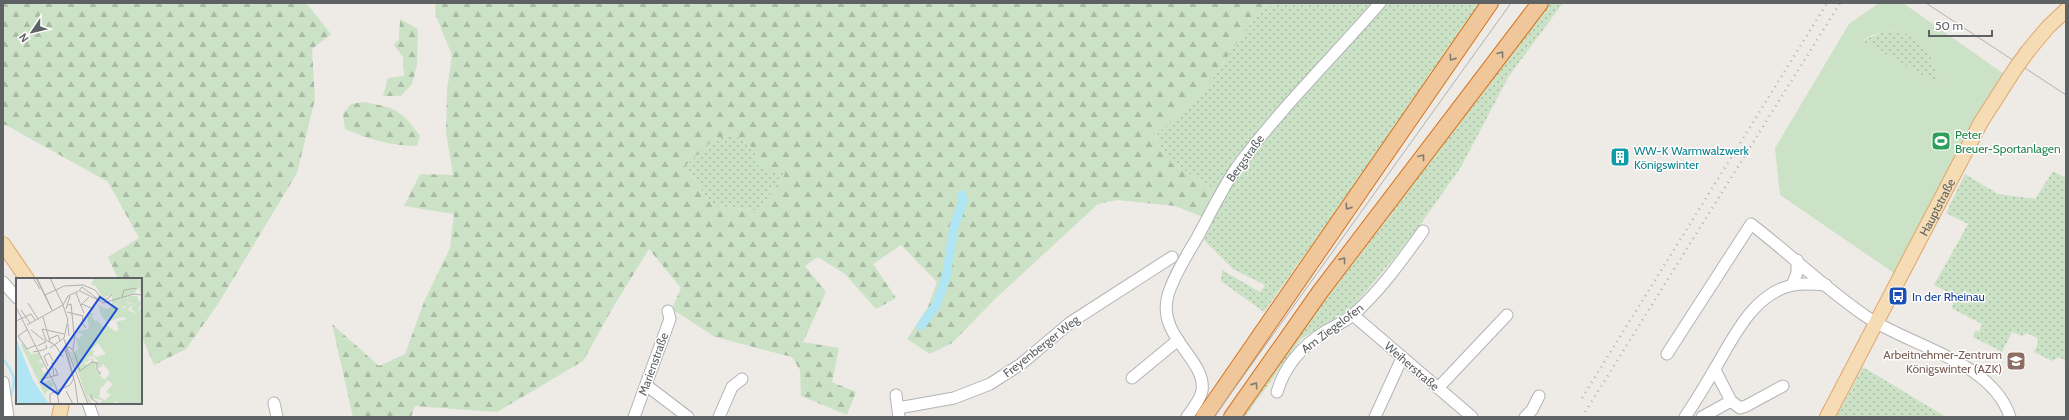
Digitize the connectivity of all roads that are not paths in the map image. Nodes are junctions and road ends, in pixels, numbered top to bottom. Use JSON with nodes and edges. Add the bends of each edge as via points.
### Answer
{"nodes":[{"id":1,"x":1380,"y":3,"type":"edge"},
{"id":2,"x":1490,"y":3,"type":"edge"},
{"id":3,"x":1540,"y":3,"type":"edge"},
{"id":4,"x":2066,"y":10,"type":"edge"},
{"id":5,"x":1423,"y":231,"type":"dead end"},
{"id":6,"x":3,"y":244,"type":"edge"},
{"id":7,"x":1172,"y":257,"type":"dead end"},
{"id":8,"x":1797,"y":260,"type":"junction"},
{"id":9,"x":26,"y":278,"type":"edge"},
{"id":10,"x":3,"y":282,"type":"edge"},
{"id":11,"x":1792,"y":285,"type":"junction"},
{"id":12,"x":1826,"y":285,"type":"junction"},
{"id":13,"x":16,"y":297,"type":"edge"},
{"id":14,"x":668,"y":311,"type":"dead end"},
{"id":15,"x":1353,"y":315,"type":"junction"},
{"id":16,"x":1507,"y":315,"type":"dead end"},
{"id":17,"x":1877,"y":322,"type":"junction"},
{"id":18,"x":1178,"y":340,"type":"junction"},
{"id":19,"x":1668,"y":354,"type":"dead end"},
{"id":20,"x":1402,"y":358,"type":"junction"},
{"id":21,"x":1715,"y":370,"type":"junction"},
{"id":22,"x":1132,"y":378,"type":"dead end"},
{"id":23,"x":742,"y":379,"type":"dead end"},
{"id":24,"x":3,"y":382,"type":"edge"},
{"id":25,"x":646,"y":385,"type":"junction"},
{"id":26,"x":1783,"y":386,"type":"dead end"},
{"id":27,"x":1438,"y":388,"type":"junction"},
{"id":28,"x":1277,"y":392,"type":"dead end"},
{"id":29,"x":896,"y":395,"type":"dead end"},
{"id":30,"x":1539,"y":396,"type":"dead end"},
{"id":31,"x":1731,"y":401,"type":"junction"},
{"id":32,"x":274,"y":403,"type":"dead end"},
{"id":33,"x":62,"y":404,"type":"edge"},
{"id":34,"x":88,"y":404,"type":"edge"},
{"id":35,"x":898,"y":413,"type":"edge"},
{"id":36,"x":8,"y":417,"type":"edge"},
{"id":37,"x":59,"y":417,"type":"edge"},
{"id":38,"x":93,"y":417,"type":"edge"},
{"id":39,"x":276,"y":417,"type":"edge"},
{"id":40,"x":634,"y":417,"type":"edge"},
{"id":41,"x":688,"y":417,"type":"edge"},
{"id":42,"x":719,"y":417,"type":"edge"},
{"id":43,"x":1187,"y":417,"type":"edge"},
{"id":44,"x":1204,"y":417,"type":"edge"},
{"id":45,"x":1232,"y":417,"type":"edge"},
{"id":46,"x":1375,"y":417,"type":"edge"},
{"id":47,"x":1472,"y":417,"type":"edge"},
{"id":48,"x":1525,"y":417,"type":"edge"},
{"id":49,"x":1685,"y":417,"type":"edge"},
{"id":50,"x":1702,"y":417,"type":"edge"},
{"id":51,"x":1827,"y":417,"type":"edge"},
{"id":52,"x":2010,"y":417,"type":"edge"}],
"edges":[{"from":1,"to":18,"type":"street","name":"Bergstraße","via":[[1271,123],[1222,190],[1168,294],[1166,313]]},
{"from":2,"to":44,"type":"highway","one_way":true},
{"from":45,"to":3,"type":"highway","one_way":true,"via":[[1324,286]]},
{"from":4,"to":17,"type":"main road","name":"Hauptstraße","bridge":true,"via":[[2028,51],[1981,122]]},
{"from":5,"to":15,"type":"street","name":"Am Ziegelofen","via":[[1376,292]]},
{"from":6,"to":9,"type":"main road"},
{"from":7,"to":35,"type":"street","name":"Freyenberger Weg","via":[[1071,322],[1021,364],[990,384],[954,398]]},
{"from":8,"to":11,"type":"street","via":[[1797,273]]},
{"from":8,"to":12,"type":"street"},
{"from":8,"to":19,"type":"street","via":[[1751,224]]},
{"from":10,"to":13,"type":"street"},
{"from":11,"to":12,"type":"street"},
{"from":11,"to":21,"type":"street","via":[[1775,292],[1747,316]]},
{"from":12,"to":17,"type":"street"},
{"from":14,"to":25,"type":"street","name":"Marienstraße","via":[[670,320]]},
{"from":15,"to":20,"type":"street","name":"Weiherstraße"},
{"from":15,"to":28,"type":"street","name":"Am Ziegelofen","via":[[1312,341],[1292,359],[1282,375]]},
{"from":16,"to":27,"type":"street"},
{"from":17,"to":51,"type":"main road","name":"Hauptstraße"},
{"from":17,"to":52,"type":"street","via":[[1945,356],[1988,383],[2000,395]]},
{"from":18,"to":22,"type":"street"},
{"from":18,"to":43,"type":"street","name":"Bergstraße","via":[[1202,380],[1202,391]]},
{"from":20,"to":27,"type":"street","name":"Weiherstraße"},
{"from":20,"to":46,"type":"street"},
{"from":21,"to":31,"type":"street"},
{"from":21,"to":49,"type":"street"},
{"from":23,"to":42,"type":"street","via":[[732,387]]},
{"from":24,"to":36,"type":"street"},
{"from":25,"to":40,"type":"street","name":"Marienstraße"},
{"from":25,"to":41,"type":"street"},
{"from":26,"to":31,"type":"street","via":[[1740,408]]},
{"from":27,"to":47,"type":"street","name":"Weiherstraße"},
{"from":29,"to":35,"type":"street"},
{"from":30,"to":48,"type":"street"},
{"from":31,"to":50,"type":"street"},
{"from":32,"to":39,"type":"street"},
{"from":33,"to":37,"type":"main road"},
{"from":34,"to":38,"type":"street"}]}
